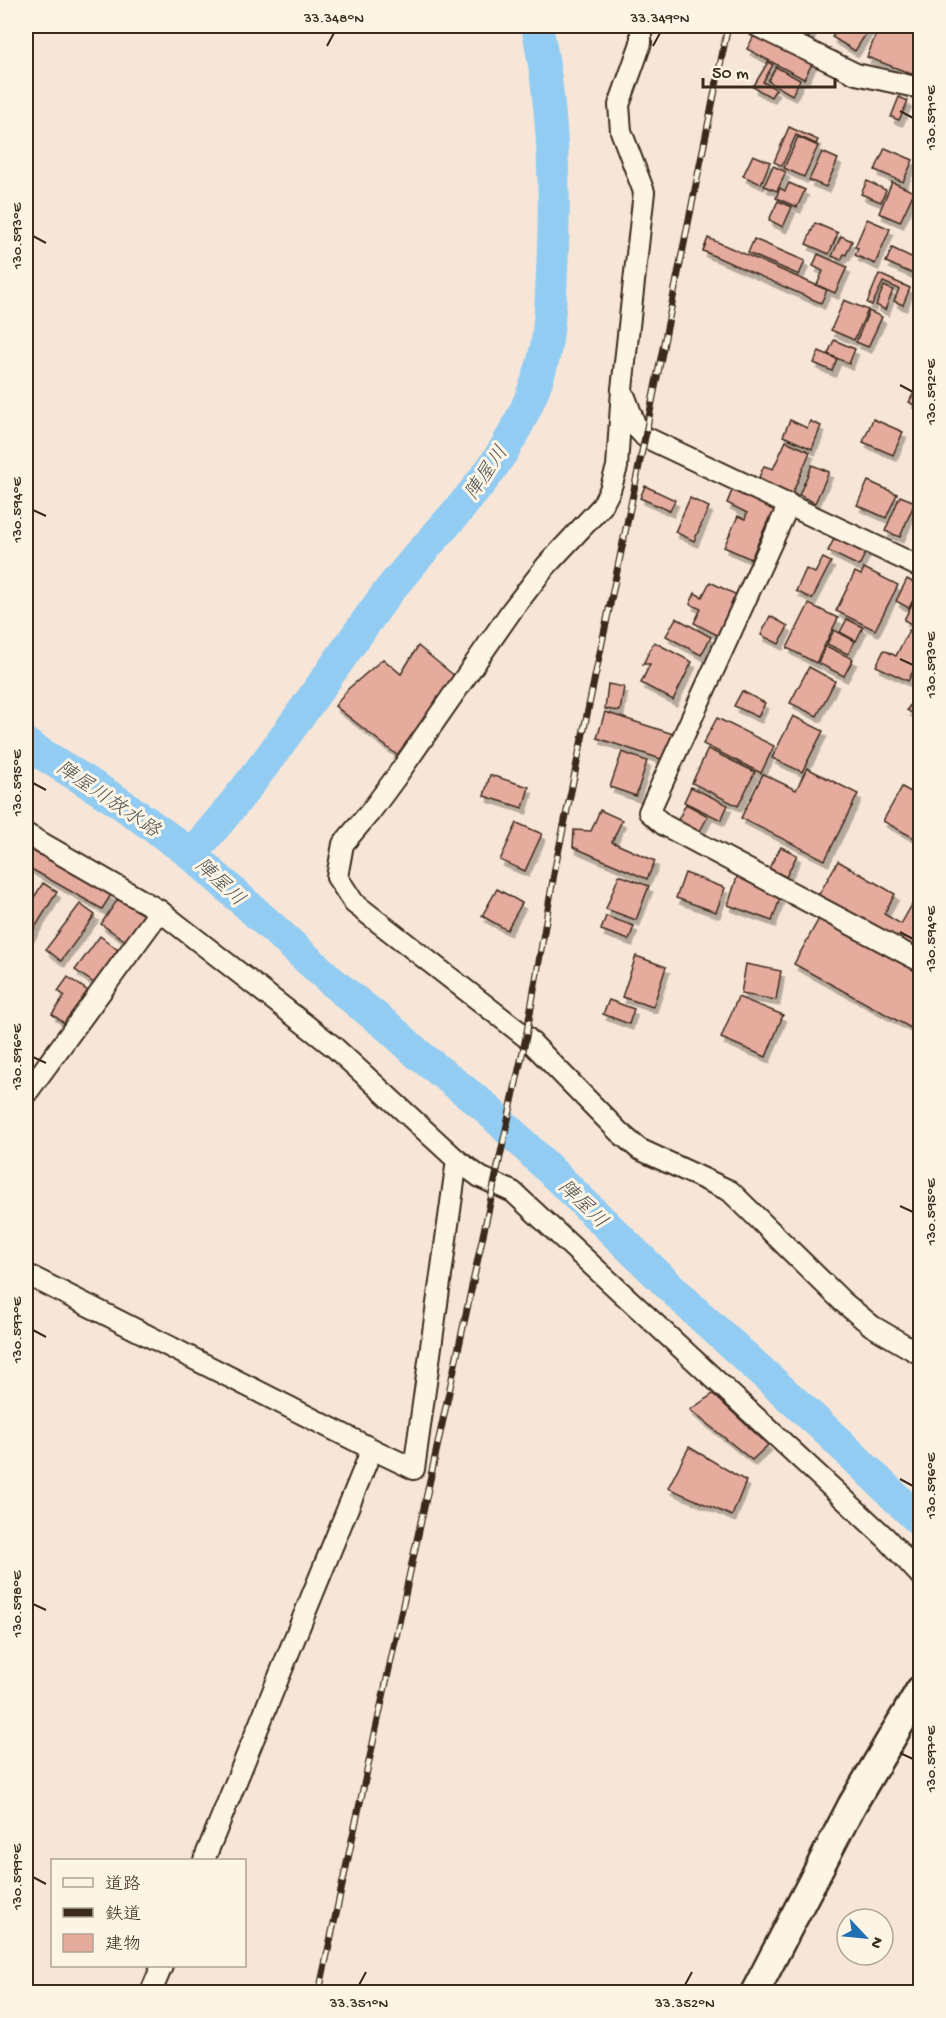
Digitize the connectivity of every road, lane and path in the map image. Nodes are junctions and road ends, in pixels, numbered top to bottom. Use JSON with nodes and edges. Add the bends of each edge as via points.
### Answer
{"nodes":[{"id":1,"x":641,"y":26,"type":"edge"},
{"id":2,"x":757,"y":26,"type":"edge"},
{"id":3,"x":921,"y":88,"type":"edge"},
{"id":4,"x":622,"y":389,"type":"junction"},
{"id":5,"x":789,"y":504,"type":"junction"},
{"id":6,"x":921,"y":567,"type":"edge"},
{"id":7,"x":26,"y":834,"type":"edge"},
{"id":8,"x":160,"y":911,"type":"junction"},
{"id":9,"x":921,"y":961,"type":"edge"},
{"id":10,"x":26,"y":1094,"type":"edge"},
{"id":11,"x":457,"y":1160,"type":"junction"},
{"id":12,"x":26,"y":1274,"type":"edge"},
{"id":13,"x":921,"y":1354,"type":"edge"},
{"id":14,"x":372,"y":1449,"type":"junction"},
{"id":15,"x":921,"y":1575,"type":"edge"},
{"id":16,"x":921,"y":1690,"type":"edge"},
{"id":17,"x":204,"y":1859,"type":"edge"},
{"id":18,"x":161,"y":1967,"type":"edge"},
{"id":19,"x":150,"y":1992,"type":"edge"},
{"id":20,"x":755,"y":1992,"type":"edge"}],
"edges":[{"from":1,"to":4,"type":"street","via":[[641,43],[619,105],[621,131],[644,192]]},
{"from":2,"to":3,"type":"street","via":[[856,74]]},
{"from":4,"to":5,"type":"street","via":[[636,427],[645,437]]},
{"from":4,"to":13,"type":"street","via":[[617,467],[602,506],[532,583],[396,777],[342,843],[337,877],[354,903],[526,1037],[625,1138],[639,1149],[730,1191],[843,1302],[872,1326]]},
{"from":5,"to":6,"type":"street"},
{"from":5,"to":9,"type":"street","via":[[650,812],[664,825]]},
{"from":7,"to":8,"type":"street"},
{"from":8,"to":10,"type":"street"},
{"from":8,"to":11,"type":"street","via":[[334,1047]]},
{"from":11,"to":14,"type":"street","via":[[414,1469]]},
{"from":11,"to":15,"type":"street","via":[[480,1177],[513,1192],[886,1538]]},
{"from":12,"to":14,"type":"street"},
{"from":14,"to":17,"type":"street"},
{"from":16,"to":20,"type":"street","via":[[852,1805]]},
{"from":18,"to":19,"type":"street"}]}
